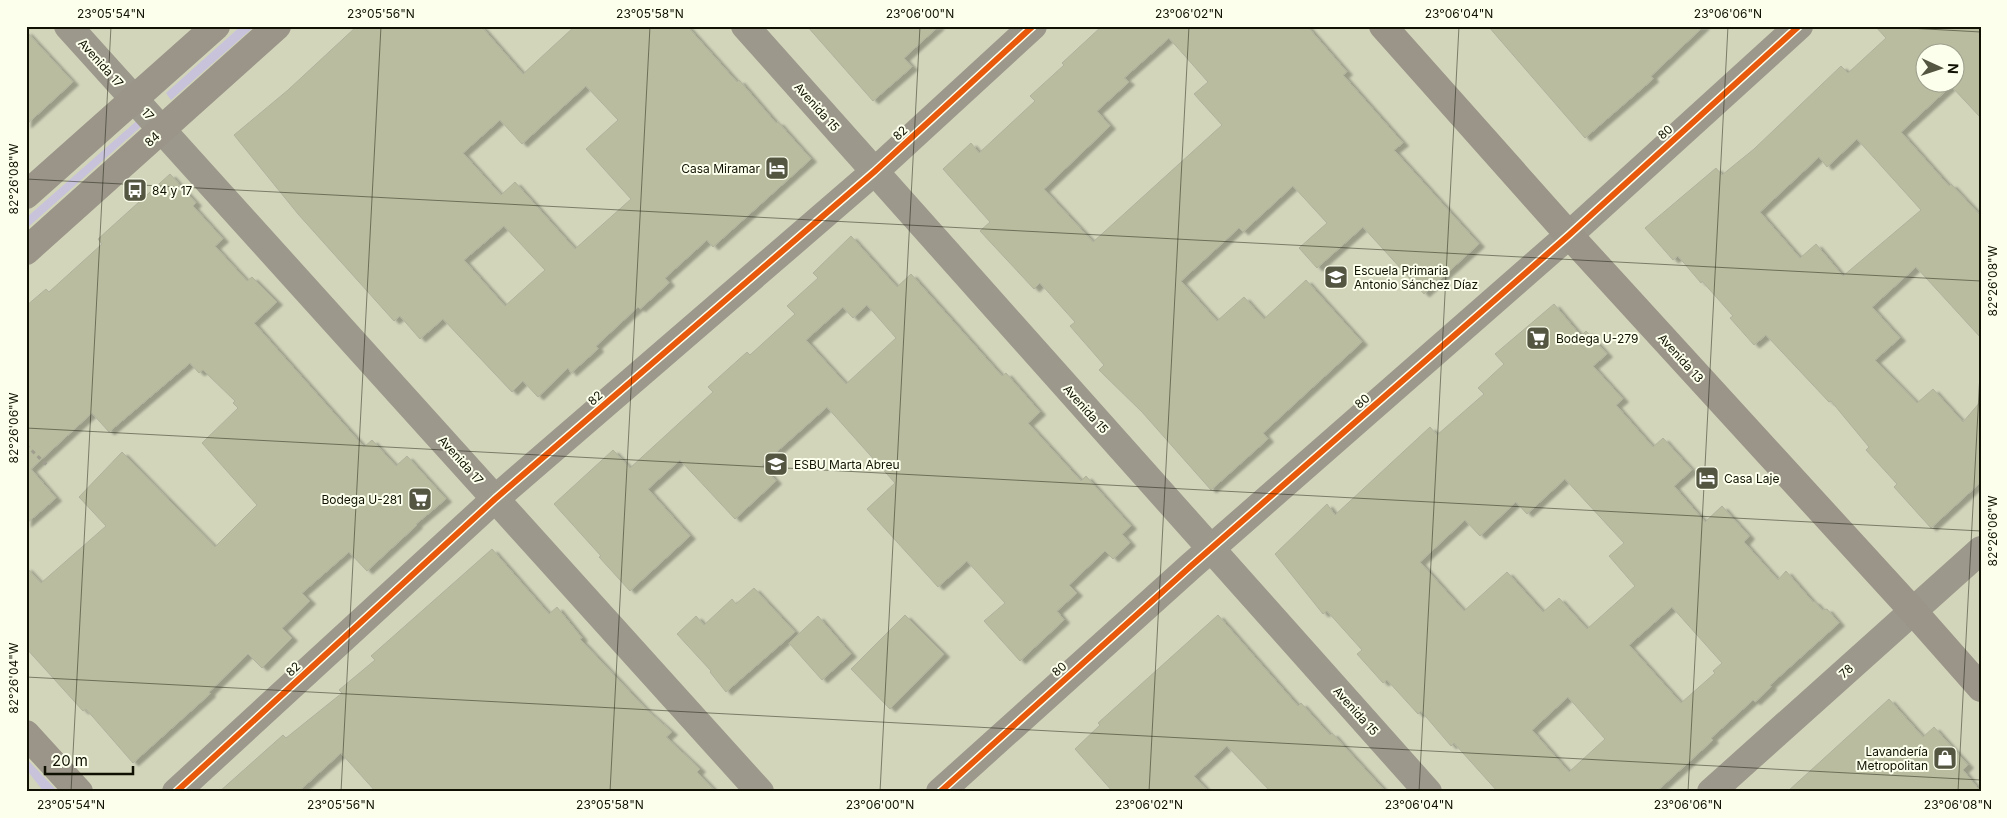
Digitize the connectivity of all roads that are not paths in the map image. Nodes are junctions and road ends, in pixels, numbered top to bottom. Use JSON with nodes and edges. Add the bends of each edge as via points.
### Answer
{"nodes":[{"id":1,"x":68,"y":26,"type":"edge"},
{"id":2,"x":216,"y":26,"type":"edge"},
{"id":3,"x":277,"y":26,"type":"edge"},
{"id":4,"x":745,"y":26,"type":"edge"},
{"id":5,"x":1032,"y":26,"type":"edge"},
{"id":6,"x":1383,"y":26,"type":"edge"},
{"id":7,"x":1799,"y":26,"type":"edge"},
{"id":8,"x":134,"y":99,"type":"junction"},
{"id":9,"x":162,"y":129,"type":"junction"},
{"id":10,"x":874,"y":172,"type":"junction"},
{"id":11,"x":26,"y":196,"type":"edge"},
{"id":12,"x":1569,"y":235,"type":"junction"},
{"id":13,"x":26,"y":251,"type":"edge"},
{"id":14,"x":496,"y":498,"type":"junction"},
{"id":15,"x":1211,"y":548,"type":"junction"},
{"id":16,"x":1981,"y":550,"type":"edge"},
{"id":17,"x":1913,"y":611,"type":"junction"},
{"id":18,"x":1981,"y":688,"type":"edge"},
{"id":19,"x":26,"y":734,"type":"edge"},
{"id":20,"x":79,"y":792,"type":"edge"},
{"id":21,"x":176,"y":792,"type":"edge"},
{"id":22,"x":760,"y":792,"type":"edge"},
{"id":23,"x":940,"y":792,"type":"edge"},
{"id":24,"x":1428,"y":792,"type":"edge"},
{"id":25,"x":1711,"y":792,"type":"edge"}],
"edges":[{"from":1,"to":8,"type":"street","name":"Avenida 17"},
{"from":2,"to":8,"type":"street"},
{"from":3,"to":9,"type":"street","name":"84"},
{"from":4,"to":10,"type":"street","name":"Avenida 15"},
{"from":5,"to":10,"type":"street","name":"82"},
{"from":6,"to":12,"type":"street","name":"Avenida 13"},
{"from":7,"to":12,"type":"street","name":"80"},
{"from":8,"to":9,"type":"street","name":"17"},
{"from":8,"to":11,"type":"street"},
{"from":9,"to":13,"type":"street","name":"84"},
{"from":9,"to":14,"type":"street","name":"Avenida 17"},
{"from":10,"to":14,"type":"street","name":"82"},
{"from":10,"to":15,"type":"street","name":"Avenida 15"},
{"from":12,"to":15,"type":"street","name":"80"},
{"from":12,"to":17,"type":"street","name":"Avenida 13"},
{"from":14,"to":21,"type":"street","name":"82"},
{"from":14,"to":22,"type":"street","name":"Avenida 17"},
{"from":15,"to":23,"type":"street","name":"80"},
{"from":15,"to":24,"type":"street","name":"Avenida 15"},
{"from":16,"to":17,"type":"street","name":"78"},
{"from":17,"to":18,"type":"street","name":"Avenida 13"},
{"from":17,"to":25,"type":"street","name":"78"},
{"from":19,"to":20,"type":"street"}]}
